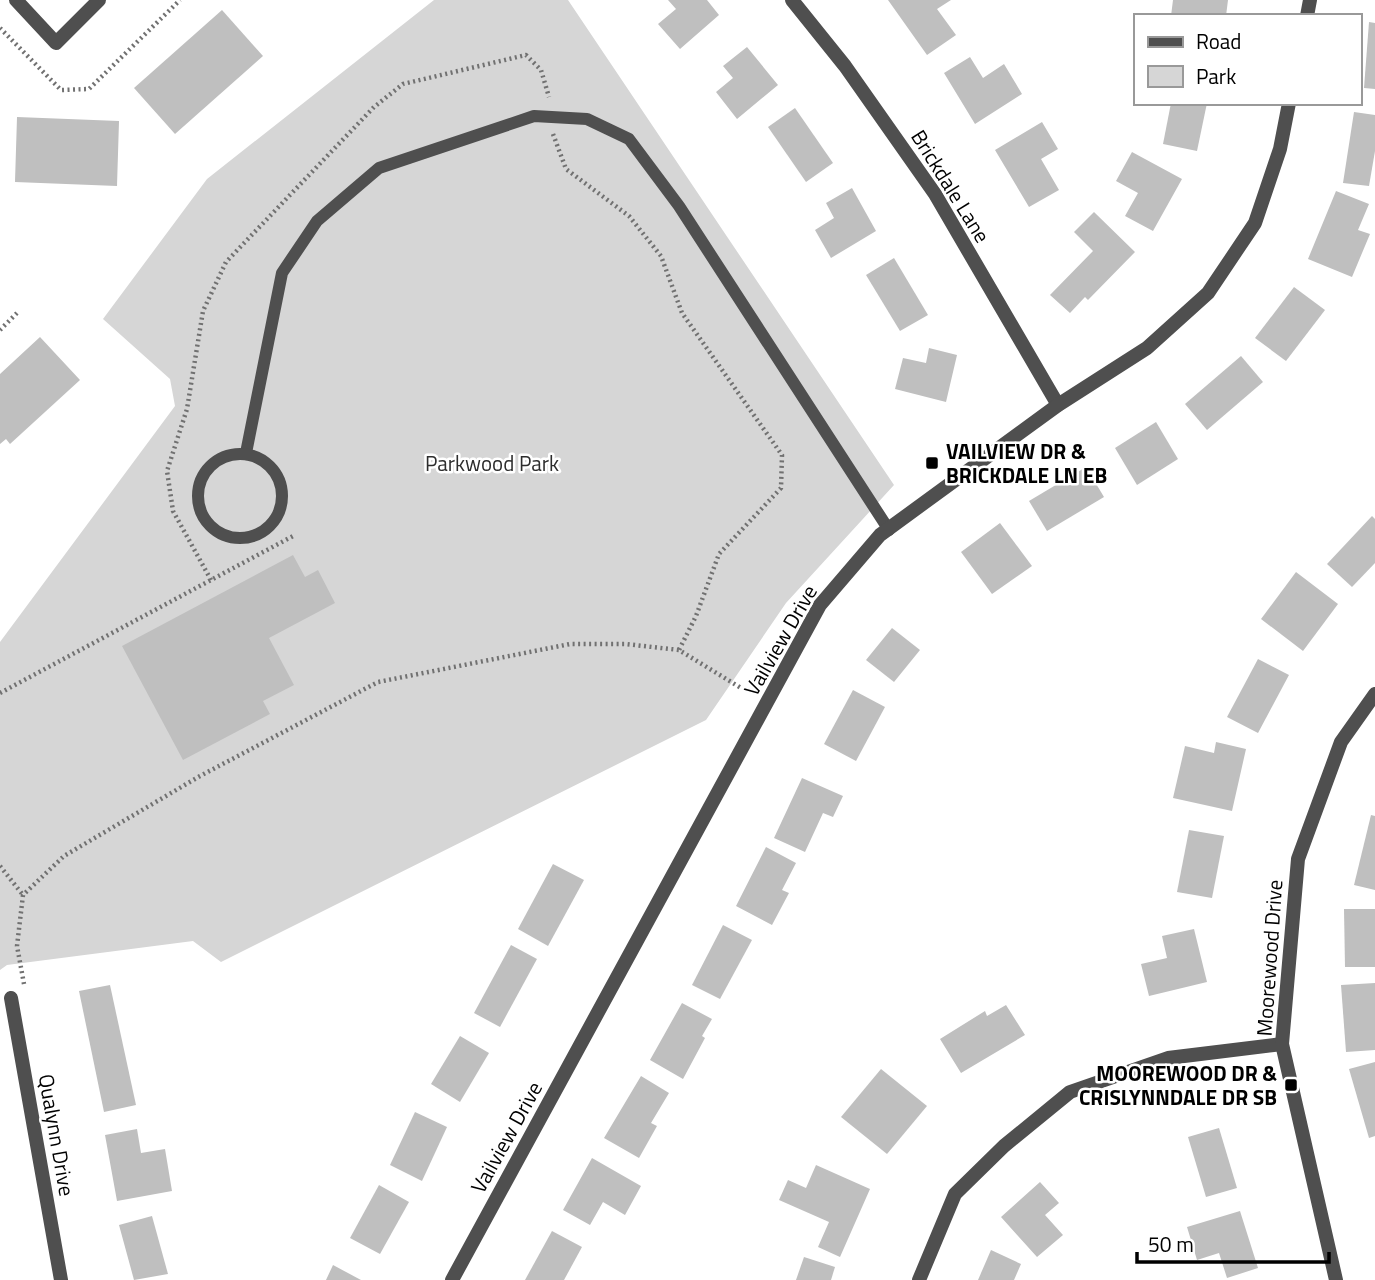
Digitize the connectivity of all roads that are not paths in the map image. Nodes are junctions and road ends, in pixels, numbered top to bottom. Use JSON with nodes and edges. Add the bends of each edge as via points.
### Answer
{"nodes":[{"id":1,"x":16,"y":0,"type":"edge"},
{"id":2,"x":99,"y":0,"type":"edge"},
{"id":3,"x":793,"y":0,"type":"edge"},
{"id":4,"x":1289,"y":105,"type":"edge"},
{"id":5,"x":1058,"y":405,"type":"junction"},
{"id":6,"x":246,"y":453,"type":"junction"},
{"id":7,"x":889,"y":530,"type":"junction"},
{"id":8,"x":1375,"y":694,"type":"edge"},
{"id":9,"x":11,"y":998,"type":"dead end"},
{"id":10,"x":1282,"y":1044,"type":"junction"},
{"id":11,"x":61,"y":1280,"type":"edge"},
{"id":12,"x":452,"y":1280,"type":"edge"},
{"id":13,"x":919,"y":1280,"type":"edge"},
{"id":14,"x":1336,"y":1280,"type":"edge"}],
"edges":[{"from":1,"to":2,"type":"street","via":[[56,43]]},
{"from":3,"to":5,"type":"street","name":"Brickdale Lane","via":[[935,194]]},
{"from":4,"to":5,"type":"street","name":"Vailview Drive","via":[[1280,149],[1255,223],[1208,293],[1147,348]]},
{"from":5,"to":7,"type":"street","name":"Vailview Drive"},
{"from":6,"to":6,"type":"lane","via":[[218,459],[207,468],[198,488],[206,522],[231,537],[257,535],[278,516],[282,503],[283,490],[271,465]]},
{"from":6,"to":7,"type":"lane","via":[[282,273],[317,221],[379,168],[534,117],[587,119],[629,138],[654,172]]},
{"from":7,"to":12,"type":"street","name":"Vailview Drive","via":[[820,605]]},
{"from":8,"to":10,"type":"street","name":"Moorewood Drive","via":[[1341,742],[1298,859]]},
{"from":9,"to":11,"type":"street","name":"Qualynn Drive"},
{"from":10,"to":13,"type":"street","via":[[1168,1058],[1069,1093],[1004,1146],[955,1195]]},
{"from":10,"to":14,"type":"street","name":"Moorewood Drive"}]}
